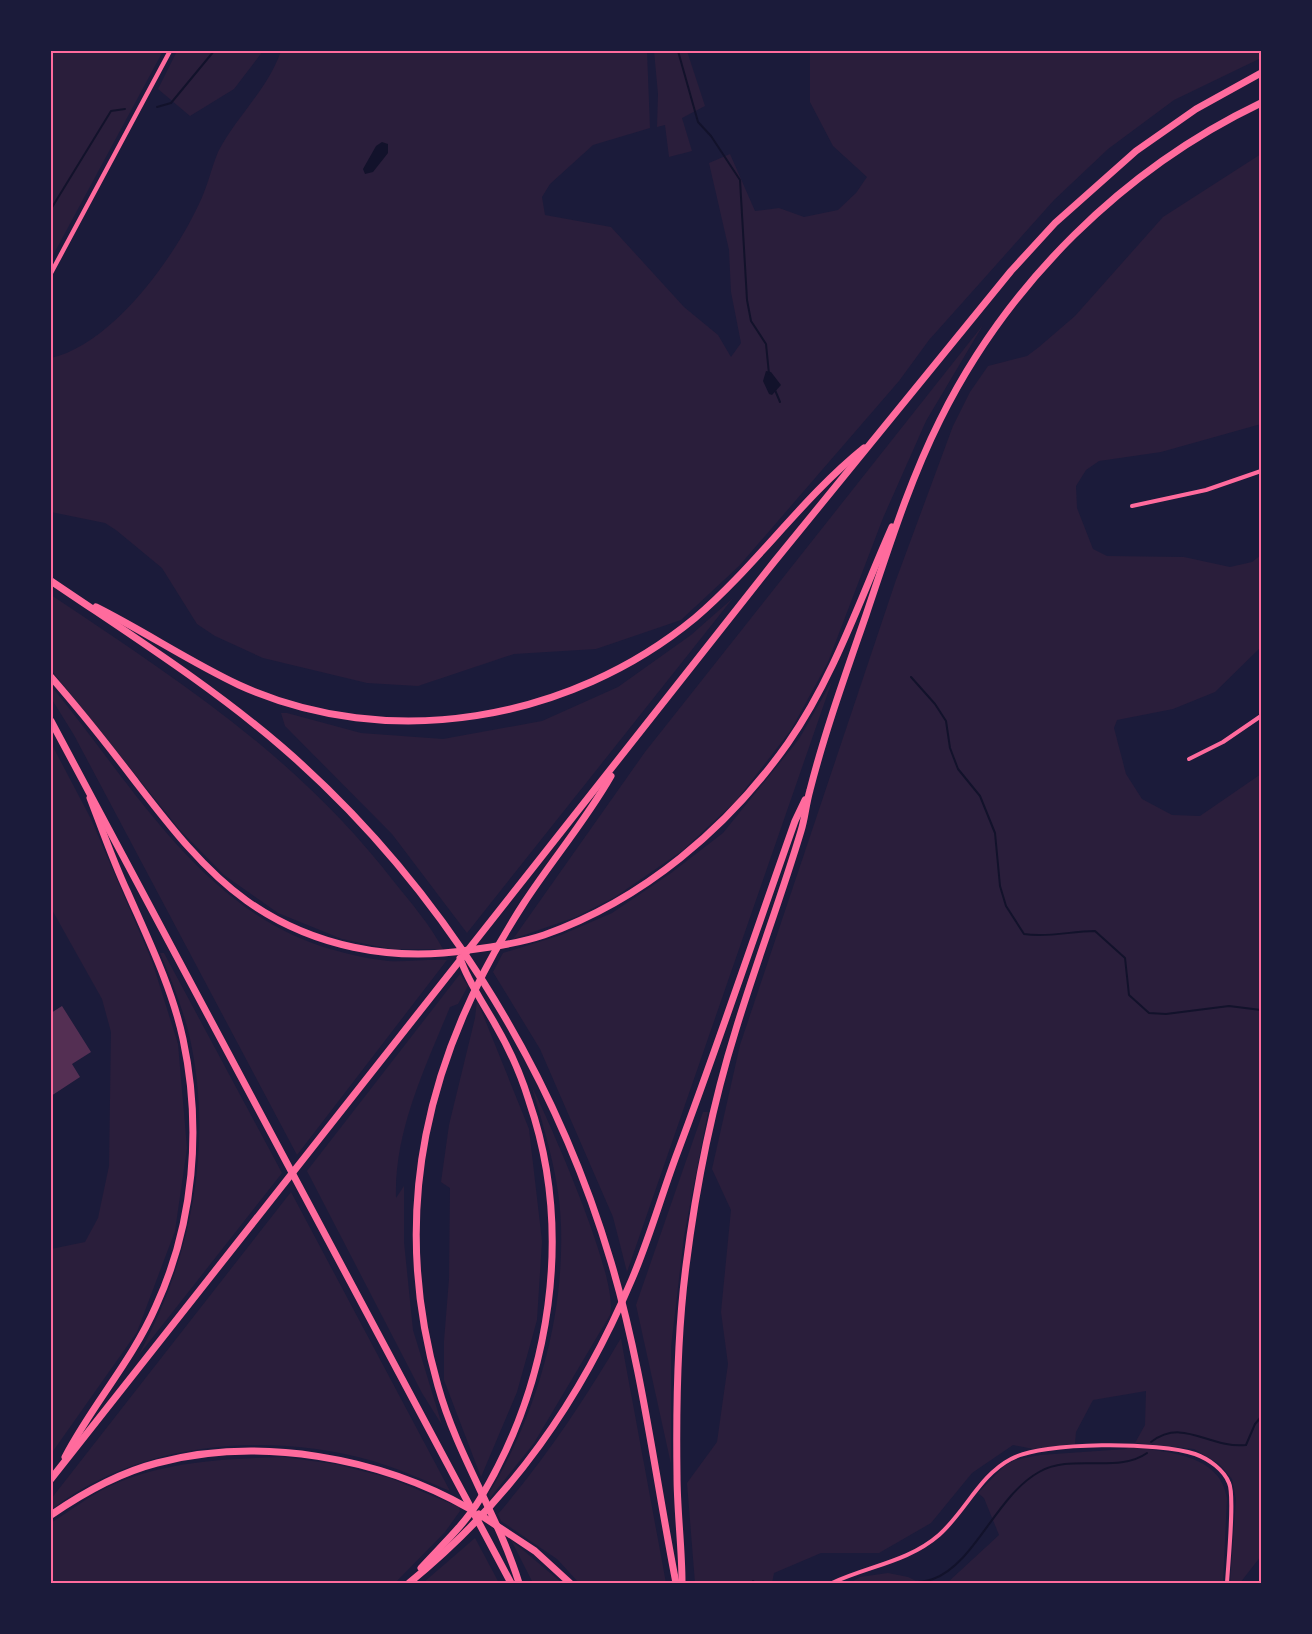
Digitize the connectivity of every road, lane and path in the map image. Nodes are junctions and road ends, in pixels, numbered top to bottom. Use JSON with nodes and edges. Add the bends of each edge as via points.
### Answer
{"nodes":[{"id":1,"x":170,"y":51,"type":"edge"},
{"id":2,"x":1261,"y":73,"type":"edge"},
{"id":3,"x":1261,"y":103,"type":"edge"},
{"id":4,"x":51,"y":273,"type":"edge"},
{"id":5,"x":876,"y":438,"type":"junction"},
{"id":6,"x":1261,"y":471,"type":"edge"},
{"id":7,"x":916,"y":474,"type":"junction"},
{"id":8,"x":1132,"y":506,"type":"dead end"},
{"id":9,"x":51,"y":581,"type":"edge"},
{"id":10,"x":70,"y":594,"type":"junction"},
{"id":11,"x":51,"y":677,"type":"edge"},
{"id":12,"x":1261,"y":716,"type":"edge"},
{"id":13,"x":51,"y":721,"type":"edge"},
{"id":14,"x":621,"y":758,"type":"junction"},
{"id":15,"x":1189,"y":759,"type":"dead end"},
{"id":16,"x":78,"y":768,"type":"junction"},
{"id":17,"x":810,"y":790,"type":"junction"},
{"id":18,"x":455,"y":942,"type":"junction"},
{"id":19,"x":57,"y":1471,"type":"junction"},
{"id":20,"x":51,"y":1479,"type":"edge"},
{"id":21,"x":51,"y":1515,"type":"edge"},
{"id":22,"x":410,"y":1582,"type":"edge"},
{"id":23,"x":512,"y":1583,"type":"edge"},
{"id":24,"x":519,"y":1583,"type":"edge"},
{"id":25,"x":570,"y":1583,"type":"edge"},
{"id":26,"x":676,"y":1583,"type":"edge"},
{"id":27,"x":682,"y":1583,"type":"edge"},
{"id":28,"x":832,"y":1583,"type":"edge"},
{"id":29,"x":1227,"y":1583,"type":"edge"}],
"edges":[{"from":1,"to":4,"type":"street"},
{"from":2,"to":5,"type":"highway","via":[[1158,134],[1063,215],[1011,271]]},
{"from":3,"to":7,"type":"highway","via":[[1193,140],[1131,184],[1079,229],[1001,321],[975,360],[940,420]]},
{"from":5,"to":10,"type":"highway","via":[[811,497],[713,601],[658,646],[591,683],[546,701],[502,712],[407,721],[362,718],[299,706],[230,680]]},
{"from":5,"to":14,"type":"highway"},
{"from":6,"to":8,"type":"street","via":[[1215,488]]},
{"from":7,"to":11,"type":"highway","via":[[810,710],[746,797],[693,847],[634,891],[542,936],[444,954],[393,954],[339,944],[303,932],[239,895],[189,848]]},
{"from":7,"to":17,"type":"highway"},
{"from":9,"to":10,"type":"highway"},
{"from":10,"to":18,"type":"highway","via":[[217,695],[290,754],[374,838]]},
{"from":12,"to":15,"type":"street"},
{"from":13,"to":16,"type":"highway"},
{"from":14,"to":19,"type":"highway"},
{"from":14,"to":24,"type":"highway","via":[[523,904],[477,984],[447,1055],[428,1118],[417,1198],[419,1284],[438,1388]]},
{"from":16,"to":19,"type":"highway","via":[[171,999],[189,1072],[193,1140],[187,1208],[162,1295],[128,1360],[80,1429]]},
{"from":16,"to":23,"type":"highway"},
{"from":17,"to":22,"type":"highway","via":[[795,821],[633,1276],[597,1356],[565,1409],[508,1488],[473,1527]]},
{"from":17,"to":27,"type":"highway","via":[[802,827],[718,1094],[691,1231],[682,1297],[677,1422]]},
{"from":18,"to":22,"type":"highway","via":[[463,968],[520,1076],[544,1156],[552,1228],[548,1308],[528,1394],[503,1457],[479,1501]]},
{"from":18,"to":26,"type":"highway","via":[[541,1081],[587,1189],[632,1344]]},
{"from":19,"to":20,"type":"highway"},
{"from":21,"to":25,"type":"highway","via":[[97,1487],[155,1463],[207,1453],[294,1454],[394,1475],[449,1497],[515,1536]]},
{"from":28,"to":29,"type":"street","via":[[909,1555],[939,1535],[997,1468],[1017,1455],[1072,1447],[1124,1446],[1196,1455],[1216,1467],[1229,1482],[1232,1503]]}]}
